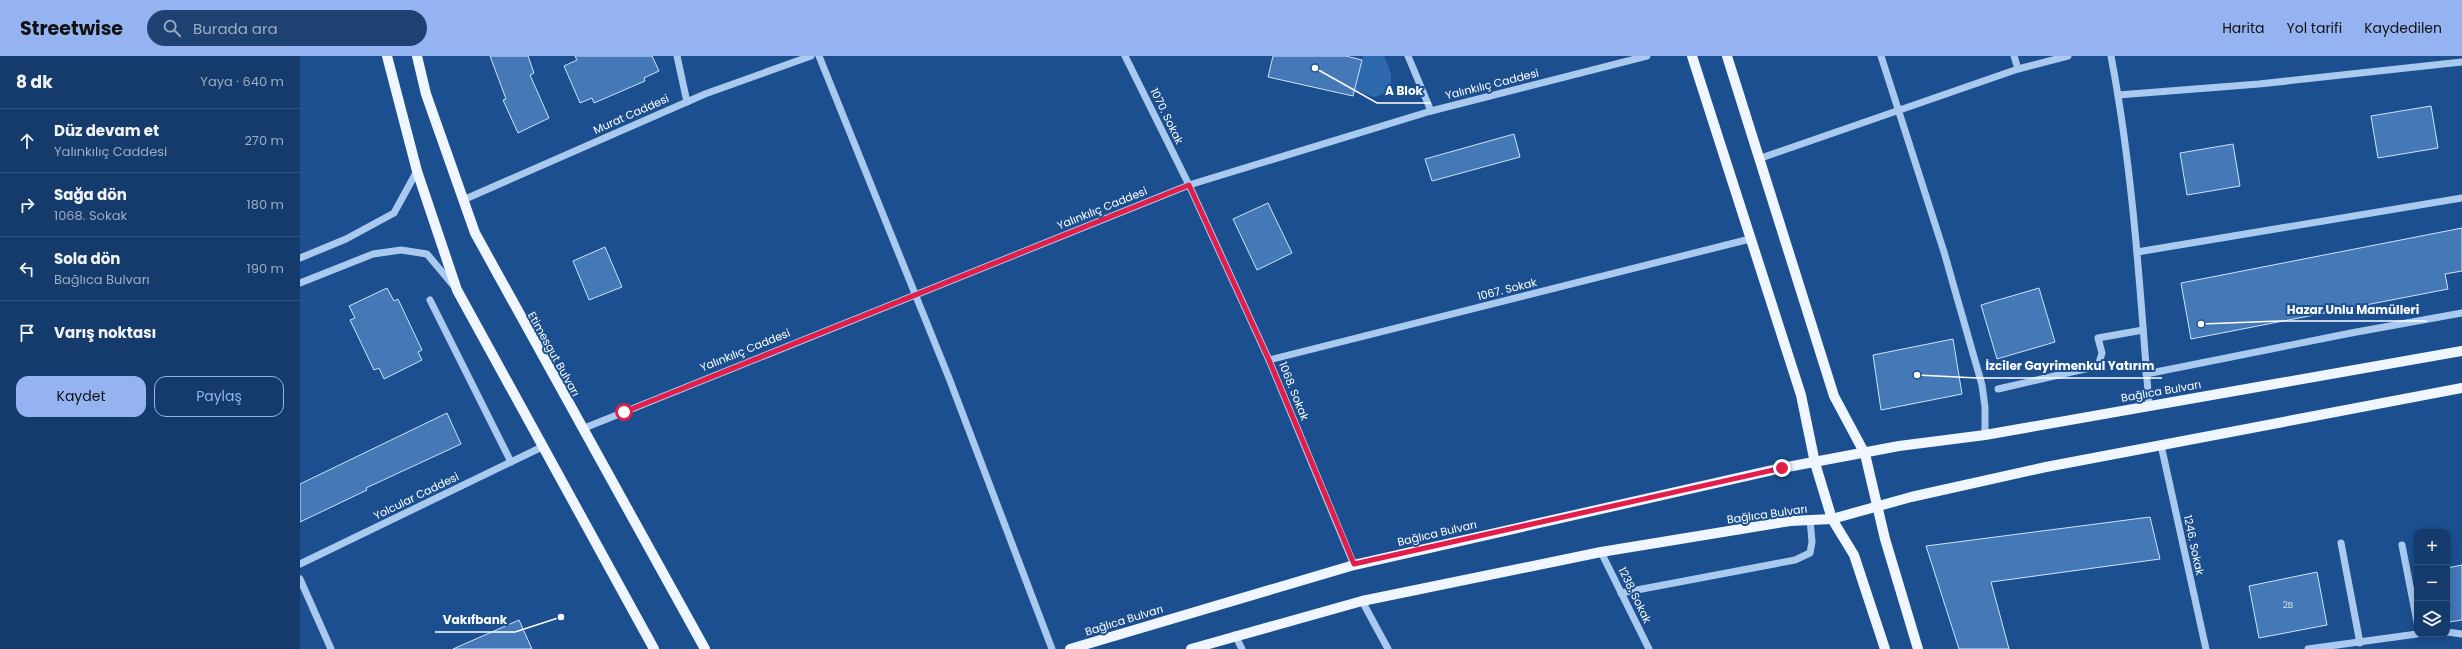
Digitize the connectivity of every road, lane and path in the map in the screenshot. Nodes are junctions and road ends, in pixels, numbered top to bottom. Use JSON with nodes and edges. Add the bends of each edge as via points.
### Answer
{"nodes":[{"id":1,"x":387,"y":56,"type":"edge"},
{"id":2,"x":417,"y":56,"type":"edge"},
{"id":3,"x":676,"y":56,"type":"edge"},
{"id":4,"x":811,"y":56,"type":"edge"},
{"id":5,"x":819,"y":56,"type":"edge"},
{"id":6,"x":1125,"y":56,"type":"edge"},
{"id":7,"x":1408,"y":56,"type":"edge"},
{"id":8,"x":1647,"y":56,"type":"edge"},
{"id":9,"x":1692,"y":56,"type":"edge"},
{"id":10,"x":1727,"y":56,"type":"edge"},
{"id":11,"x":1881,"y":56,"type":"edge"},
{"id":12,"x":2014,"y":56,"type":"edge"},
{"id":13,"x":2068,"y":56,"type":"edge"},
{"id":14,"x":2111,"y":56,"type":"edge"},
{"id":15,"x":2462,"y":62,"type":"edge"},
{"id":16,"x":2018,"y":69,"type":"junction"},
{"id":17,"x":2118,"y":95,"type":"junction"},
{"id":18,"x":687,"y":102,"type":"junction"},
{"id":19,"x":1898,"y":111,"type":"junction"},
{"id":20,"x":1431,"y":112,"type":"junction"},
{"id":21,"x":1761,"y":158,"type":"junction"},
{"id":22,"x":417,"y":171,"type":"junction"},
{"id":23,"x":1189,"y":185,"type":"junction"},
{"id":24,"x":2462,"y":198,"type":"edge"},
{"id":25,"x":463,"y":200,"type":"junction"},
{"id":26,"x":1750,"y":240,"type":"junction"},
{"id":27,"x":2137,"y":252,"type":"junction"},
{"id":28,"x":300,"y":258,"type":"edge"},
{"id":29,"x":300,"y":283,"type":"edge"},
{"id":30,"x":457,"y":290,"type":"junction"},
{"id":31,"x":915,"y":294,"type":"junction"},
{"id":32,"x":430,"y":300,"type":"dead end"},
{"id":33,"x":2462,"y":313,"type":"edge"},
{"id":34,"x":2143,"y":330,"type":"junction"},
{"id":35,"x":2462,"y":351,"type":"edge"},
{"id":36,"x":1269,"y":360,"type":"junction"},
{"id":37,"x":2146,"y":374,"type":"junction"},
{"id":38,"x":2462,"y":388,"type":"edge"},
{"id":39,"x":1998,"y":389,"type":"dead end"},
{"id":40,"x":2149,"y":406,"type":"junction"},
{"id":41,"x":582,"y":429,"type":"junction"},
{"id":42,"x":1986,"y":435,"type":"junction"},
{"id":43,"x":2161,"y":445,"type":"junction"},
{"id":44,"x":542,"y":447,"type":"junction"},
{"id":45,"x":1865,"y":454,"type":"junction"},
{"id":46,"x":511,"y":462,"type":"junction"},
{"id":47,"x":1815,"y":463,"type":"junction"},
{"id":48,"x":1878,"y":507,"type":"junction"},
{"id":49,"x":1810,"y":519,"type":"junction"},
{"id":50,"x":1832,"y":519,"type":"junction"},
{"id":51,"x":2341,"y":543,"type":"dead end"},
{"id":52,"x":2402,"y":545,"type":"dead end"},
{"id":53,"x":1601,"y":552,"type":"junction"},
{"id":54,"x":300,"y":564,"type":"edge"},
{"id":55,"x":1354,"y":564,"type":"junction"},
{"id":56,"x":300,"y":579,"type":"edge"},
{"id":57,"x":1621,"y":593,"type":"junction"},
{"id":58,"x":1362,"y":601,"type":"junction"},
{"id":59,"x":2414,"y":607,"type":"edge"},
{"id":60,"x":2450,"y":632,"type":"edge"},
{"id":61,"x":2414,"y":634,"type":"edge"},
{"id":62,"x":2462,"y":634,"type":"edge"},
{"id":63,"x":1235,"y":635,"type":"junction"},
{"id":64,"x":2360,"y":643,"type":"junction"},
{"id":65,"x":331,"y":649,"type":"edge"},
{"id":66,"x":654,"y":649,"type":"edge"},
{"id":67,"x":705,"y":649,"type":"edge"},
{"id":68,"x":1052,"y":649,"type":"edge"},
{"id":69,"x":1070,"y":649,"type":"edge"},
{"id":70,"x":1191,"y":649,"type":"edge"},
{"id":71,"x":1242,"y":649,"type":"edge"},
{"id":72,"x":1388,"y":649,"type":"edge"},
{"id":73,"x":1649,"y":649,"type":"edge"},
{"id":74,"x":1886,"y":649,"type":"edge"},
{"id":75,"x":1918,"y":649,"type":"edge"},
{"id":76,"x":2206,"y":649,"type":"edge"},
{"id":77,"x":2308,"y":649,"type":"edge"}],
"edges":[{"from":1,"to":22,"type":"main road"},
{"from":2,"to":25,"type":"main road","name":"Etimesgut Bulvarı","via":[[426,94]]},
{"from":3,"to":18,"type":"street"},
{"from":4,"to":18,"type":"street","name":"Murat Caddesi"},
{"from":5,"to":31,"type":"street"},
{"from":6,"to":23,"type":"street","name":"1070. Sokak"},
{"from":7,"to":20,"type":"street"},
{"from":8,"to":20,"type":"street","name":"Yalınkılıç Caddesi"},
{"from":9,"to":26,"type":"main road"},
{"from":10,"to":21,"type":"main road"},
{"from":11,"to":19,"type":"street"},
{"from":12,"to":16,"type":"street"},
{"from":13,"to":16,"type":"street"},
{"from":14,"to":17,"type":"street"},
{"from":15,"to":17,"type":"street","via":[[2259,84]]},
{"from":16,"to":19,"type":"street"},
{"from":17,"to":27,"type":"street"},
{"from":18,"to":25,"type":"street","name":"Murat Caddesi"},
{"from":19,"to":21,"type":"street"},
{"from":19,"to":42,"type":"street","via":[[1944,252],[1982,385]]},
{"from":20,"to":23,"type":"street","name":"Yalınkılıç Caddesi"},
{"from":21,"to":45,"type":"main road","via":[[1834,396]]},
{"from":22,"to":28,"type":"street","via":[[394,213],[346,239]]},
{"from":22,"to":30,"type":"main road"},
{"from":23,"to":31,"type":"street","name":"Yalınkılıç Caddesi"},
{"from":23,"to":36,"type":"street","name":"1068. Sokak"},
{"from":24,"to":27,"type":"street"},
{"from":25,"to":41,"type":"main road","name":"Etimesgut Bulvarı","via":[[475,233]]},
{"from":26,"to":36,"type":"street","name":"1067. Sokak"},
{"from":26,"to":47,"type":"main road","via":[[1801,395]]},
{"from":27,"to":34,"type":"street"},
{"from":29,"to":30,"type":"street","via":[[373,254],[401,250],[427,254]]},
{"from":30,"to":44,"type":"main road"},
{"from":31,"to":41,"type":"street","name":"Yalınkılıç Caddesi"},
{"from":31,"to":68,"type":"street"},
{"from":32,"to":46,"type":"street"},
{"from":33,"to":37,"type":"street"},
{"from":34,"to":37,"type":"street"},
{"from":34,"to":39,"type":"street","via":[[2098,338],[2102,353],[2098,366]]},
{"from":35,"to":40,"type":"main road","name":"Bağlıca Bulvarı"},
{"from":36,"to":55,"type":"street","name":"1068. Sokak"},
{"from":37,"to":40,"type":"street"},
{"from":38,"to":43,"type":"main road"},
{"from":40,"to":42,"type":"main road","name":"Bağlıca Bulvarı"},
{"from":41,"to":67,"type":"main road","name":"Etimesgut Bulvarı"},
{"from":42,"to":45,"type":"main road","name":"Bağlıca Bulvarı","via":[[1899,446]]},
{"from":43,"to":48,"type":"main road","via":[[2001,477]]},
{"from":43,"to":76,"type":"street","name":"1246. Sokak"},
{"from":44,"to":46,"type":"street","name":"Yolcular Caddesi"},
{"from":44,"to":66,"type":"main road"},
{"from":45,"to":47,"type":"main road","name":"Bağlıca Bulvarı"},
{"from":45,"to":48,"type":"main road"},
{"from":46,"to":54,"type":"street","name":"Yolcular Caddesi"},
{"from":47,"to":50,"type":"main road"},
{"from":47,"to":55,"type":"main road","name":"Bağlıca Bulvarı","via":[[1782,468]]},
{"from":48,"to":50,"type":"main road","name":"Bağlıca Bulvarı"},
{"from":48,"to":75,"type":"main road"},
{"from":49,"to":50,"type":"main road","name":"Bağlıca Bulvarı"},
{"from":49,"to":53,"type":"main road","name":"Bağlıca Bulvarı"},
{"from":49,"to":57,"type":"street","via":[[1810,553],[1795,560]]},
{"from":50,"to":74,"type":"main road","via":[[1854,555]]},
{"from":51,"to":64,"type":"street"},
{"from":52,"to":59,"type":"street"},
{"from":53,"to":57,"type":"street","name":"1238. Sokak"},
{"from":53,"to":58,"type":"main road","name":"Bağlıca Bulvarı"},
{"from":55,"to":69,"type":"main road","name":"Bağlıca Bulvarı"},
{"from":56,"to":65,"type":"street"},
{"from":57,"to":73,"type":"street","name":"1238. Sokak"},
{"from":58,"to":63,"type":"main road","name":"Bağlıca Bulvarı"},
{"from":58,"to":72,"type":"street"},
{"from":60,"to":62,"type":"street"},
{"from":61,"to":64,"type":"street"},
{"from":63,"to":70,"type":"main road","name":"Bağlıca Bulvarı"},
{"from":63,"to":71,"type":"street"},
{"from":64,"to":77,"type":"street"}]}
